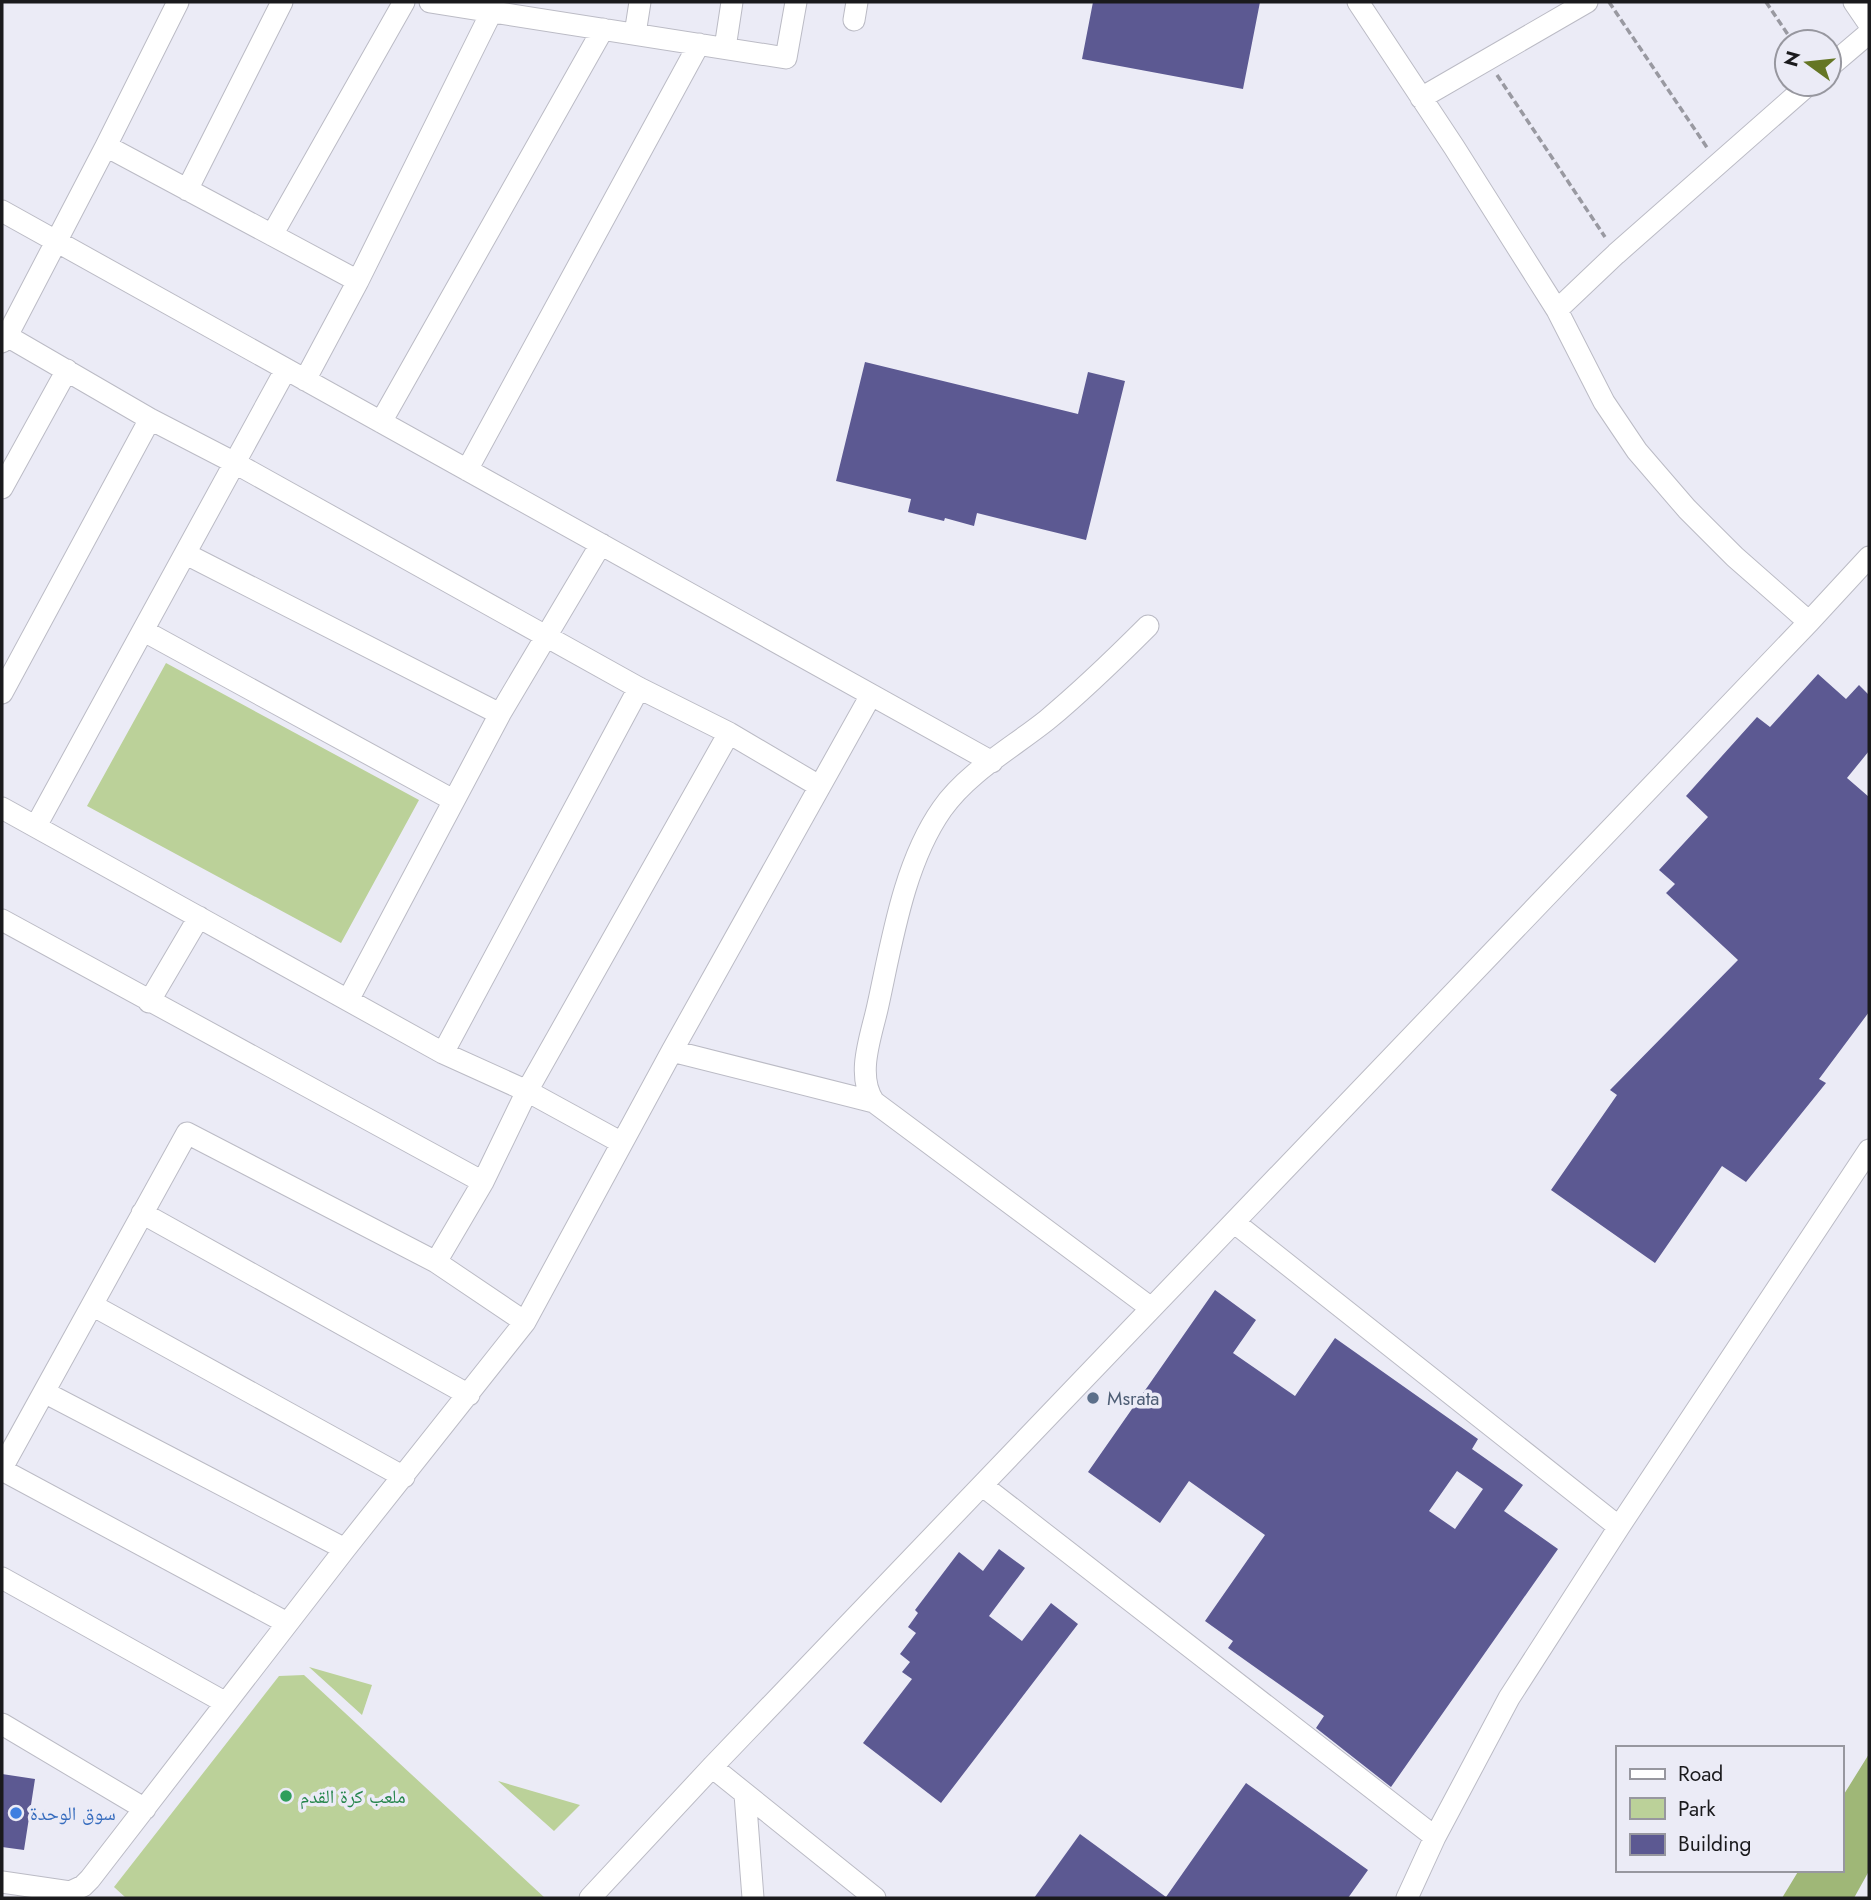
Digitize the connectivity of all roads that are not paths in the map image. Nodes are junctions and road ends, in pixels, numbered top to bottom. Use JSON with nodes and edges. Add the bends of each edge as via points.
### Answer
{"nodes":[{"id":1,"x":178,"y":2,"type":"edge"},
{"id":2,"x":282,"y":2,"type":"edge"},
{"id":3,"x":404,"y":2,"type":"edge"},
{"id":4,"x":429,"y":2,"type":"edge"},
{"id":5,"x":640,"y":2,"type":"edge"},
{"id":6,"x":732,"y":2,"type":"edge"},
{"id":7,"x":796,"y":2,"type":"edge"},
{"id":8,"x":1358,"y":2,"type":"edge"},
{"id":9,"x":1587,"y":2,"type":"edge"},
{"id":10,"x":1854,"y":2,"type":"edge"},
{"id":11,"x":471,"y":5,"type":"edge"},
{"id":12,"x":492,"y":11,"type":"junction"},
{"id":13,"x":553,"y":11,"type":"edge"},
{"id":14,"x":1869,"y":24,"type":"edge"},
{"id":15,"x":603,"y":29,"type":"junction"},
{"id":16,"x":1869,"y":33,"type":"edge"},
{"id":17,"x":635,"y":34,"type":"junction"},
{"id":18,"x":699,"y":44,"type":"junction"},
{"id":19,"x":725,"y":48,"type":"junction"},
{"id":20,"x":1843,"y":55,"type":"edge"},
{"id":21,"x":1422,"y":98,"type":"junction"},
{"id":22,"x":1793,"y":98,"type":"edge"},
{"id":23,"x":106,"y":146,"type":"junction"},
{"id":24,"x":187,"y":190,"type":"junction"},
{"id":25,"x":2,"y":211,"type":"edge"},
{"id":26,"x":272,"y":235,"type":"junction"},
{"id":27,"x":57,"y":242,"type":"junction"},
{"id":28,"x":358,"y":282,"type":"junction"},
{"id":29,"x":1557,"y":310,"type":"junction"},
{"id":30,"x":4,"y":339,"type":"edge"},
{"id":31,"x":286,"y":369,"type":"junction"},
{"id":32,"x":67,"y":370,"type":"junction"},
{"id":33,"x":305,"y":380,"type":"junction"},
{"id":34,"x":150,"y":419,"type":"junction"},
{"id":35,"x":381,"y":422,"type":"junction"},
{"id":36,"x":235,"y":463,"type":"junction"},
{"id":37,"x":467,"y":470,"type":"junction"},
{"id":38,"x":2,"y":488,"type":"edge"},
{"id":39,"x":601,"y":544,"type":"junction"},
{"id":40,"x":186,"y":554,"type":"junction"},
{"id":41,"x":1867,"y":563,"type":"edge"},
{"id":42,"x":1810,"y":622,"type":"junction"},
{"id":43,"x":1147,"y":626,"type":"dead end"},
{"id":44,"x":144,"y":631,"type":"junction"},
{"id":45,"x":546,"y":636,"type":"junction"},
{"id":46,"x":639,"y":688,"type":"junction"},
{"id":47,"x":2,"y":693,"type":"edge"},
{"id":48,"x":872,"y":695,"type":"junction"},
{"id":49,"x":500,"y":714,"type":"junction"},
{"id":50,"x":729,"y":733,"type":"junction"},
{"id":51,"x":992,"y":762,"type":"junction"},
{"id":52,"x":819,"y":786,"type":"junction"},
{"id":53,"x":453,"y":800,"type":"junction"},
{"id":54,"x":2,"y":808,"type":"edge"},
{"id":55,"x":36,"y":826,"type":"junction"},
{"id":56,"x":199,"y":917,"type":"junction"},
{"id":57,"x":2,"y":920,"type":"edge"},
{"id":58,"x":348,"y":1000,"type":"junction"},
{"id":59,"x":149,"y":1002,"type":"junction"},
{"id":60,"x":672,"y":1051,"type":"junction"},
{"id":61,"x":443,"y":1053,"type":"junction"},
{"id":62,"x":527,"y":1091,"type":"junction"},
{"id":63,"x":874,"y":1102,"type":"junction"},
{"id":64,"x":622,"y":1143,"type":"junction"},
{"id":65,"x":1869,"y":1150,"type":"edge"},
{"id":66,"x":483,"y":1182,"type":"junction"},
{"id":67,"x":142,"y":1213,"type":"junction"},
{"id":68,"x":1235,"y":1223,"type":"junction"},
{"id":69,"x":436,"y":1262,"type":"junction"},
{"id":70,"x":92,"y":1306,"type":"junction"},
{"id":71,"x":1150,"y":1308,"type":"junction"},
{"id":72,"x":525,"y":1322,"type":"junction"},
{"id":73,"x":44,"y":1392,"type":"junction"},
{"id":74,"x":469,"y":1395,"type":"junction"},
{"id":75,"x":2,"y":1469,"type":"edge"},
{"id":76,"x":404,"y":1477,"type":"junction"},
{"id":77,"x":983,"y":1486,"type":"junction"},
{"id":78,"x":1619,"y":1527,"type":"junction"},
{"id":79,"x":345,"y":1549,"type":"junction"},
{"id":80,"x":2,"y":1578,"type":"edge"},
{"id":81,"x":288,"y":1623,"type":"junction"},
{"id":82,"x":226,"y":1703,"type":"junction"},
{"id":83,"x":2,"y":1724,"type":"edge"},
{"id":84,"x":712,"y":1767,"type":"junction"},
{"id":85,"x":745,"y":1794,"type":"junction"},
{"id":86,"x":145,"y":1809,"type":"junction"},
{"id":87,"x":1435,"y":1837,"type":"junction"},
{"id":88,"x":2,"y":1882,"type":"edge"},
{"id":89,"x":590,"y":1898,"type":"edge"},
{"id":90,"x":753,"y":1898,"type":"edge"},
{"id":91,"x":875,"y":1898,"type":"edge"},
{"id":92,"x":1407,"y":1898,"type":"edge"}],
"edges":[{"from":1,"to":23,"type":"street"},
{"from":2,"to":24,"type":"street"},
{"from":3,"to":26,"type":"street"},
{"from":4,"to":11,"type":"street"},
{"from":5,"to":17,"type":"street"},
{"from":6,"to":19,"type":"street"},
{"from":7,"to":19,"type":"street","via":[[786,58]]},
{"from":8,"to":21,"type":"street"},
{"from":9,"to":21,"type":"street"},
{"from":10,"to":14,"type":"street"},
{"from":11,"to":12,"type":"street"},
{"from":12,"to":13,"type":"street"},
{"from":12,"to":28,"type":"street"},
{"from":13,"to":15,"type":"street"},
{"from":15,"to":17,"type":"street"},
{"from":15,"to":35,"type":"street"},
{"from":16,"to":20,"type":"street"},
{"from":17,"to":18,"type":"street"},
{"from":18,"to":19,"type":"street"},
{"from":18,"to":37,"type":"street"},
{"from":21,"to":29,"type":"street"},
{"from":22,"to":29,"type":"street"},
{"from":23,"to":24,"type":"street"},
{"from":23,"to":27,"type":"street"},
{"from":24,"to":26,"type":"street"},
{"from":25,"to":27,"type":"street"},
{"from":26,"to":28,"type":"street"},
{"from":27,"to":30,"type":"street"},
{"from":27,"to":31,"type":"street"},
{"from":28,"to":33,"type":"street"},
{"from":29,"to":42,"type":"street","via":[[1604,402],[1637,451],[1735,557]]},
{"from":30,"to":32,"type":"street"},
{"from":31,"to":33,"type":"street"},
{"from":31,"to":36,"type":"street"},
{"from":32,"to":34,"type":"street"},
{"from":32,"to":38,"type":"street"},
{"from":33,"to":35,"type":"street"},
{"from":34,"to":36,"type":"street"},
{"from":34,"to":47,"type":"street"},
{"from":35,"to":37,"type":"street"},
{"from":36,"to":40,"type":"street"},
{"from":36,"to":45,"type":"street"},
{"from":37,"to":39,"type":"street"},
{"from":39,"to":45,"type":"street"},
{"from":39,"to":48,"type":"street"},
{"from":40,"to":44,"type":"street"},
{"from":40,"to":49,"type":"street"},
{"from":41,"to":42,"type":"street"},
{"from":42,"to":68,"type":"street"},
{"from":43,"to":51,"type":"street","via":[[1047,720]]},
{"from":44,"to":53,"type":"street"},
{"from":44,"to":55,"type":"street"},
{"from":45,"to":46,"type":"street"},
{"from":45,"to":49,"type":"street"},
{"from":46,"to":50,"type":"street"},
{"from":46,"to":61,"type":"street"},
{"from":48,"to":51,"type":"street"},
{"from":48,"to":52,"type":"street"},
{"from":49,"to":53,"type":"street"},
{"from":50,"to":52,"type":"street"},
{"from":50,"to":62,"type":"street"},
{"from":51,"to":63,"type":"street","via":[[941,810],[921,847],[896,922],[870,1038],[865,1079]]},
{"from":52,"to":60,"type":"street"},
{"from":53,"to":58,"type":"street"},
{"from":54,"to":55,"type":"street"},
{"from":55,"to":56,"type":"street"},
{"from":56,"to":58,"type":"street"},
{"from":56,"to":59,"type":"street"},
{"from":57,"to":59,"type":"street"},
{"from":58,"to":61,"type":"street"},
{"from":59,"to":66,"type":"street"},
{"from":60,"to":63,"type":"street"},
{"from":60,"to":64,"type":"street"},
{"from":61,"to":62,"type":"street"},
{"from":62,"to":64,"type":"street"},
{"from":62,"to":66,"type":"street"},
{"from":63,"to":71,"type":"street"},
{"from":64,"to":72,"type":"street"},
{"from":65,"to":78,"type":"street"},
{"from":66,"to":69,"type":"street"},
{"from":67,"to":69,"type":"street","via":[[187,1133]]},
{"from":67,"to":70,"type":"street"},
{"from":67,"to":74,"type":"street"},
{"from":68,"to":71,"type":"street"},
{"from":68,"to":78,"type":"street"},
{"from":69,"to":72,"type":"street"},
{"from":70,"to":73,"type":"street"},
{"from":70,"to":76,"type":"street"},
{"from":71,"to":77,"type":"street"},
{"from":72,"to":74,"type":"street"},
{"from":73,"to":75,"type":"street"},
{"from":73,"to":79,"type":"street"},
{"from":74,"to":76,"type":"street"},
{"from":75,"to":81,"type":"street"},
{"from":76,"to":79,"type":"street"},
{"from":77,"to":84,"type":"street"},
{"from":77,"to":87,"type":"street"},
{"from":78,"to":87,"type":"street","via":[[1509,1698]]},
{"from":79,"to":81,"type":"street"},
{"from":80,"to":82,"type":"street"},
{"from":81,"to":82,"type":"street"},
{"from":82,"to":86,"type":"street"},
{"from":83,"to":86,"type":"street"},
{"from":84,"to":85,"type":"street"},
{"from":84,"to":89,"type":"street"},
{"from":85,"to":90,"type":"street"},
{"from":85,"to":91,"type":"street"},
{"from":86,"to":88,"type":"street","via":[[76,1891]]},
{"from":87,"to":92,"type":"street"}]}
